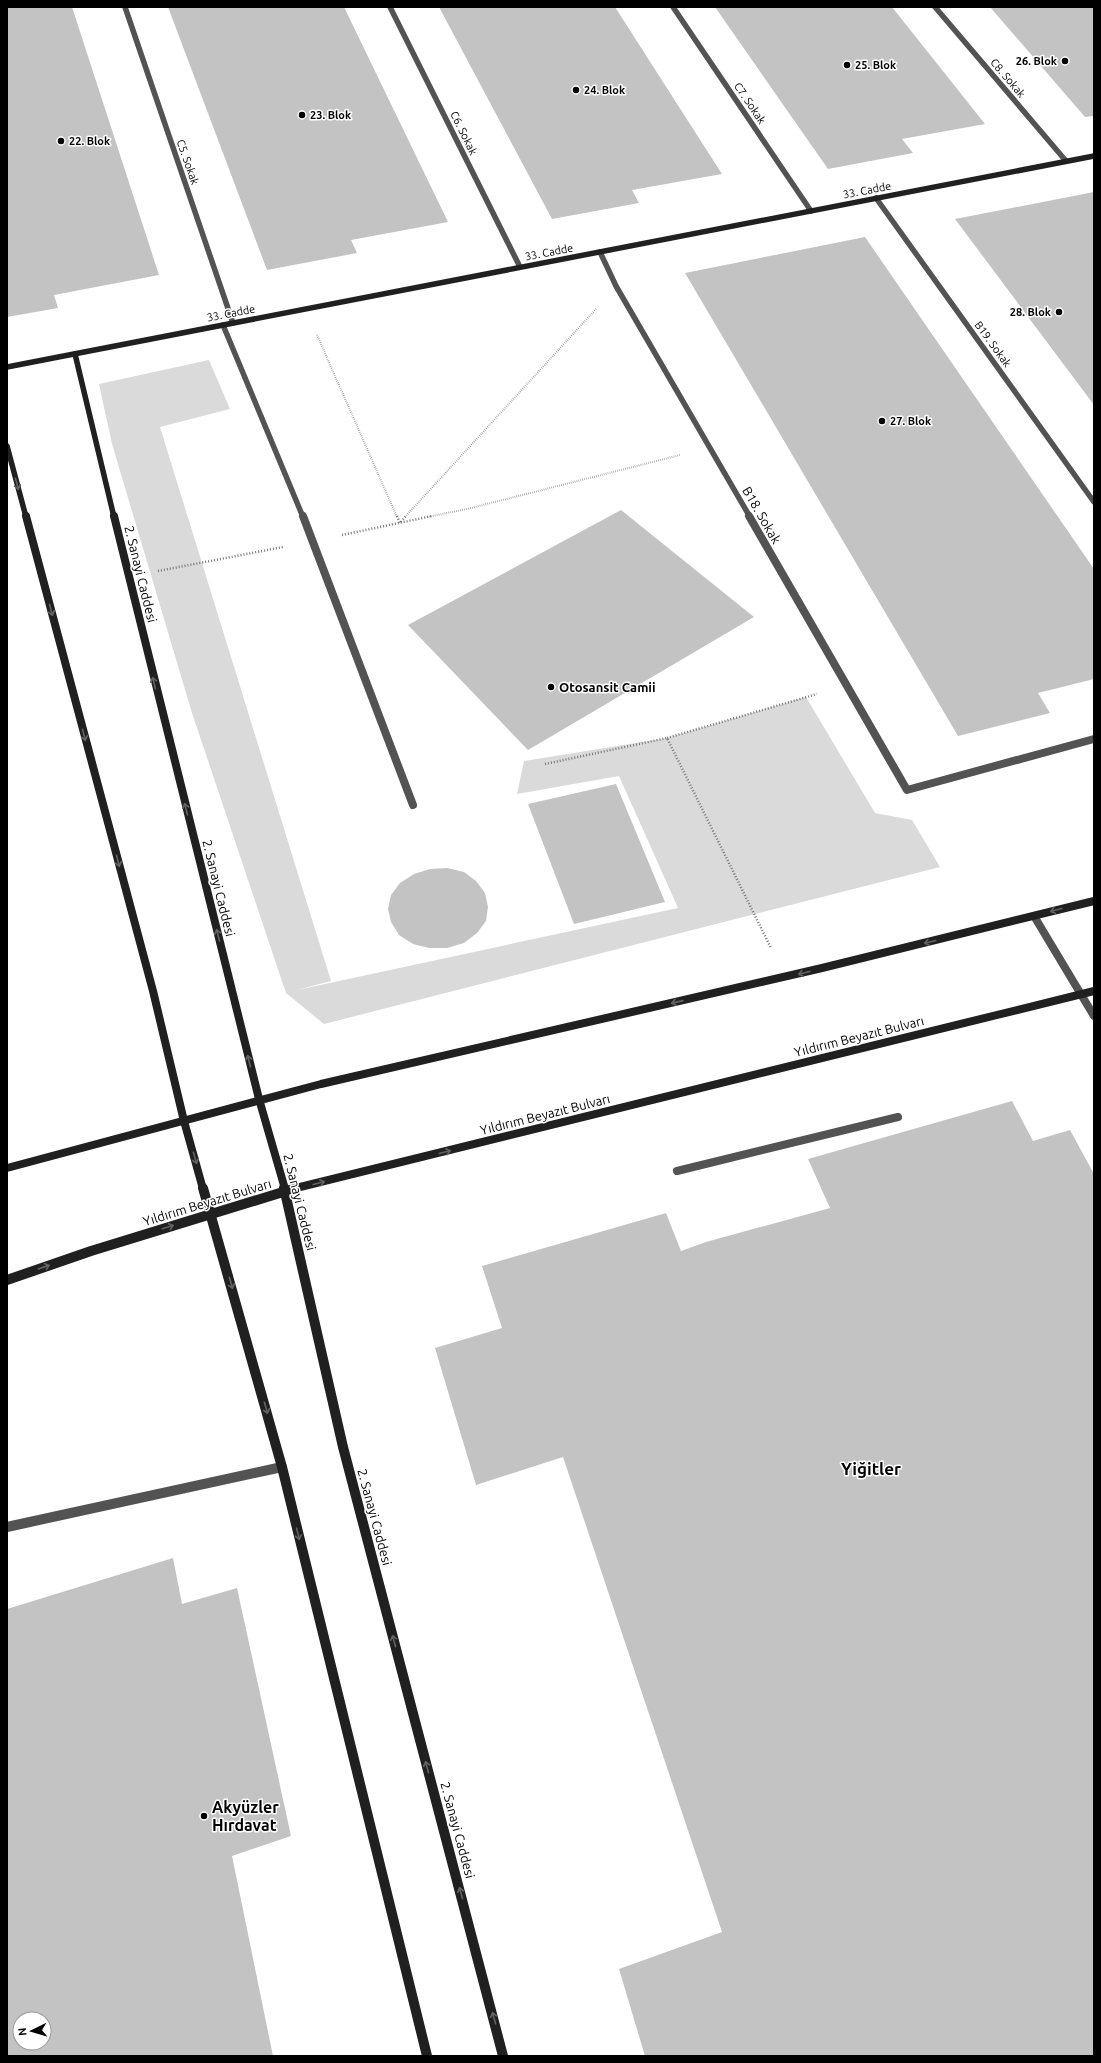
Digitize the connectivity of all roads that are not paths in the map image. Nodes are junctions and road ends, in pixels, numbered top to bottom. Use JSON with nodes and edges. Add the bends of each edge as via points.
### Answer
{"nodes":[{"id":1,"x":125,"y":7,"type":"edge"},
{"id":2,"x":390,"y":7,"type":"edge"},
{"id":3,"x":673,"y":7,"type":"edge"},
{"id":4,"x":935,"y":7,"type":"edge"},
{"id":5,"x":1094,"y":156,"type":"edge"},
{"id":6,"x":1066,"y":161,"type":"junction"},
{"id":7,"x":876,"y":198,"type":"junction"},
{"id":8,"x":811,"y":211,"type":"junction"},
{"id":9,"x":600,"y":252,"type":"junction"},
{"id":10,"x":520,"y":267,"type":"junction"},
{"id":11,"x":233,"y":323,"type":"junction"},
{"id":12,"x":223,"y":325,"type":"junction"},
{"id":13,"x":75,"y":354,"type":"junction"},
{"id":14,"x":7,"y":367,"type":"edge"},
{"id":15,"x":7,"y":446,"type":"edge"},
{"id":16,"x":1094,"y":502,"type":"edge"},
{"id":17,"x":1094,"y":739,"type":"edge"},
{"id":18,"x":413,"y":806,"type":"dead end"},
{"id":19,"x":1094,"y":900,"type":"edge"},
{"id":20,"x":1034,"y":916,"type":"junction"},
{"id":21,"x":1094,"y":991,"type":"edge"},
{"id":22,"x":1082,"y":995,"type":"junction"},
{"id":23,"x":1094,"y":1016,"type":"edge"},
{"id":24,"x":259,"y":1099,"type":"junction"},
{"id":25,"x":898,"y":1118,"type":"dead end"},
{"id":26,"x":184,"y":1121,"type":"junction"},
{"id":27,"x":7,"y":1168,"type":"edge"},
{"id":28,"x":677,"y":1171,"type":"dead end"},
{"id":29,"x":286,"y":1191,"type":"junction"},
{"id":30,"x":211,"y":1214,"type":"junction"},
{"id":31,"x":7,"y":1280,"type":"edge"},
{"id":32,"x":282,"y":1468,"type":"junction"},
{"id":33,"x":7,"y":1527,"type":"edge"},
{"id":34,"x":427,"y":2056,"type":"edge"},
{"id":35,"x":504,"y":2056,"type":"edge"}],
"edges":[{"from":1,"to":11,"type":"street","name":"C5. Sokak"},
{"from":2,"to":10,"type":"street","name":"C6. Sokak"},
{"from":3,"to":8,"type":"street","name":"C7. Sokak"},
{"from":4,"to":6,"type":"street","name":"C8. Sokak"},
{"from":5,"to":6,"type":"main road","name":"33. Cadde"},
{"from":6,"to":7,"type":"main road","name":"33. Cadde"},
{"from":7,"to":8,"type":"main road","name":"33. Cadde"},
{"from":7,"to":16,"type":"street","name":"B19. Sokak"},
{"from":8,"to":9,"type":"main road","name":"33. Cadde"},
{"from":9,"to":10,"type":"main road","name":"33. Cadde"},
{"from":9,"to":17,"type":"street","name":"B18. Sokak","via":[[616,286],[907,790]]},
{"from":10,"to":11,"type":"main road","name":"33. Cadde"},
{"from":11,"to":12,"type":"main road","name":"33. Cadde"},
{"from":12,"to":13,"type":"main road","name":"33. Cadde"},
{"from":12,"to":18,"type":"street","via":[[313,541]]},
{"from":13,"to":14,"type":"main road","name":"33. Cadde"},
{"from":24,"to":13,"type":"main road","name":"2. Sanayi Caddesi","one_way":true,"via":[[128,577]]},
{"from":15,"to":26,"type":"main road","one_way":true,"via":[[150,983]]},
{"from":19,"to":20,"type":"main road","one_way":true},
{"from":20,"to":22,"type":"street"},
{"from":20,"to":24,"type":"main road","one_way":true,"via":[[786,977]]},
{"from":21,"to":22,"type":"main road","name":"Yıldırım Beyazıt Bulvarı"},
{"from":22,"to":23,"type":"street"},
{"from":29,"to":22,"type":"main road","name":"Yıldırım Beyazıt Bulvarı","one_way":true},
{"from":24,"to":26,"type":"main road"},
{"from":24,"to":29,"type":"main road","name":"2. Sanayi Caddesi"},
{"from":25,"to":28,"type":"street"},
{"from":26,"to":27,"type":"main road"},
{"from":26,"to":30,"type":"main road","one_way":true},
{"from":29,"to":30,"type":"main road","name":"Yıldırım Beyazıt Bulvarı"},
{"from":35,"to":29,"type":"main road","name":"2. Sanayi Caddesi","one_way":true,"via":[[344,1447]]},
{"from":31,"to":30,"type":"main road","name":"Yıldırım Beyazıt Bulvarı","one_way":true},
{"from":30,"to":32,"type":"main road","one_way":true},
{"from":32,"to":33,"type":"street"},
{"from":32,"to":34,"type":"main road","one_way":true}]}
